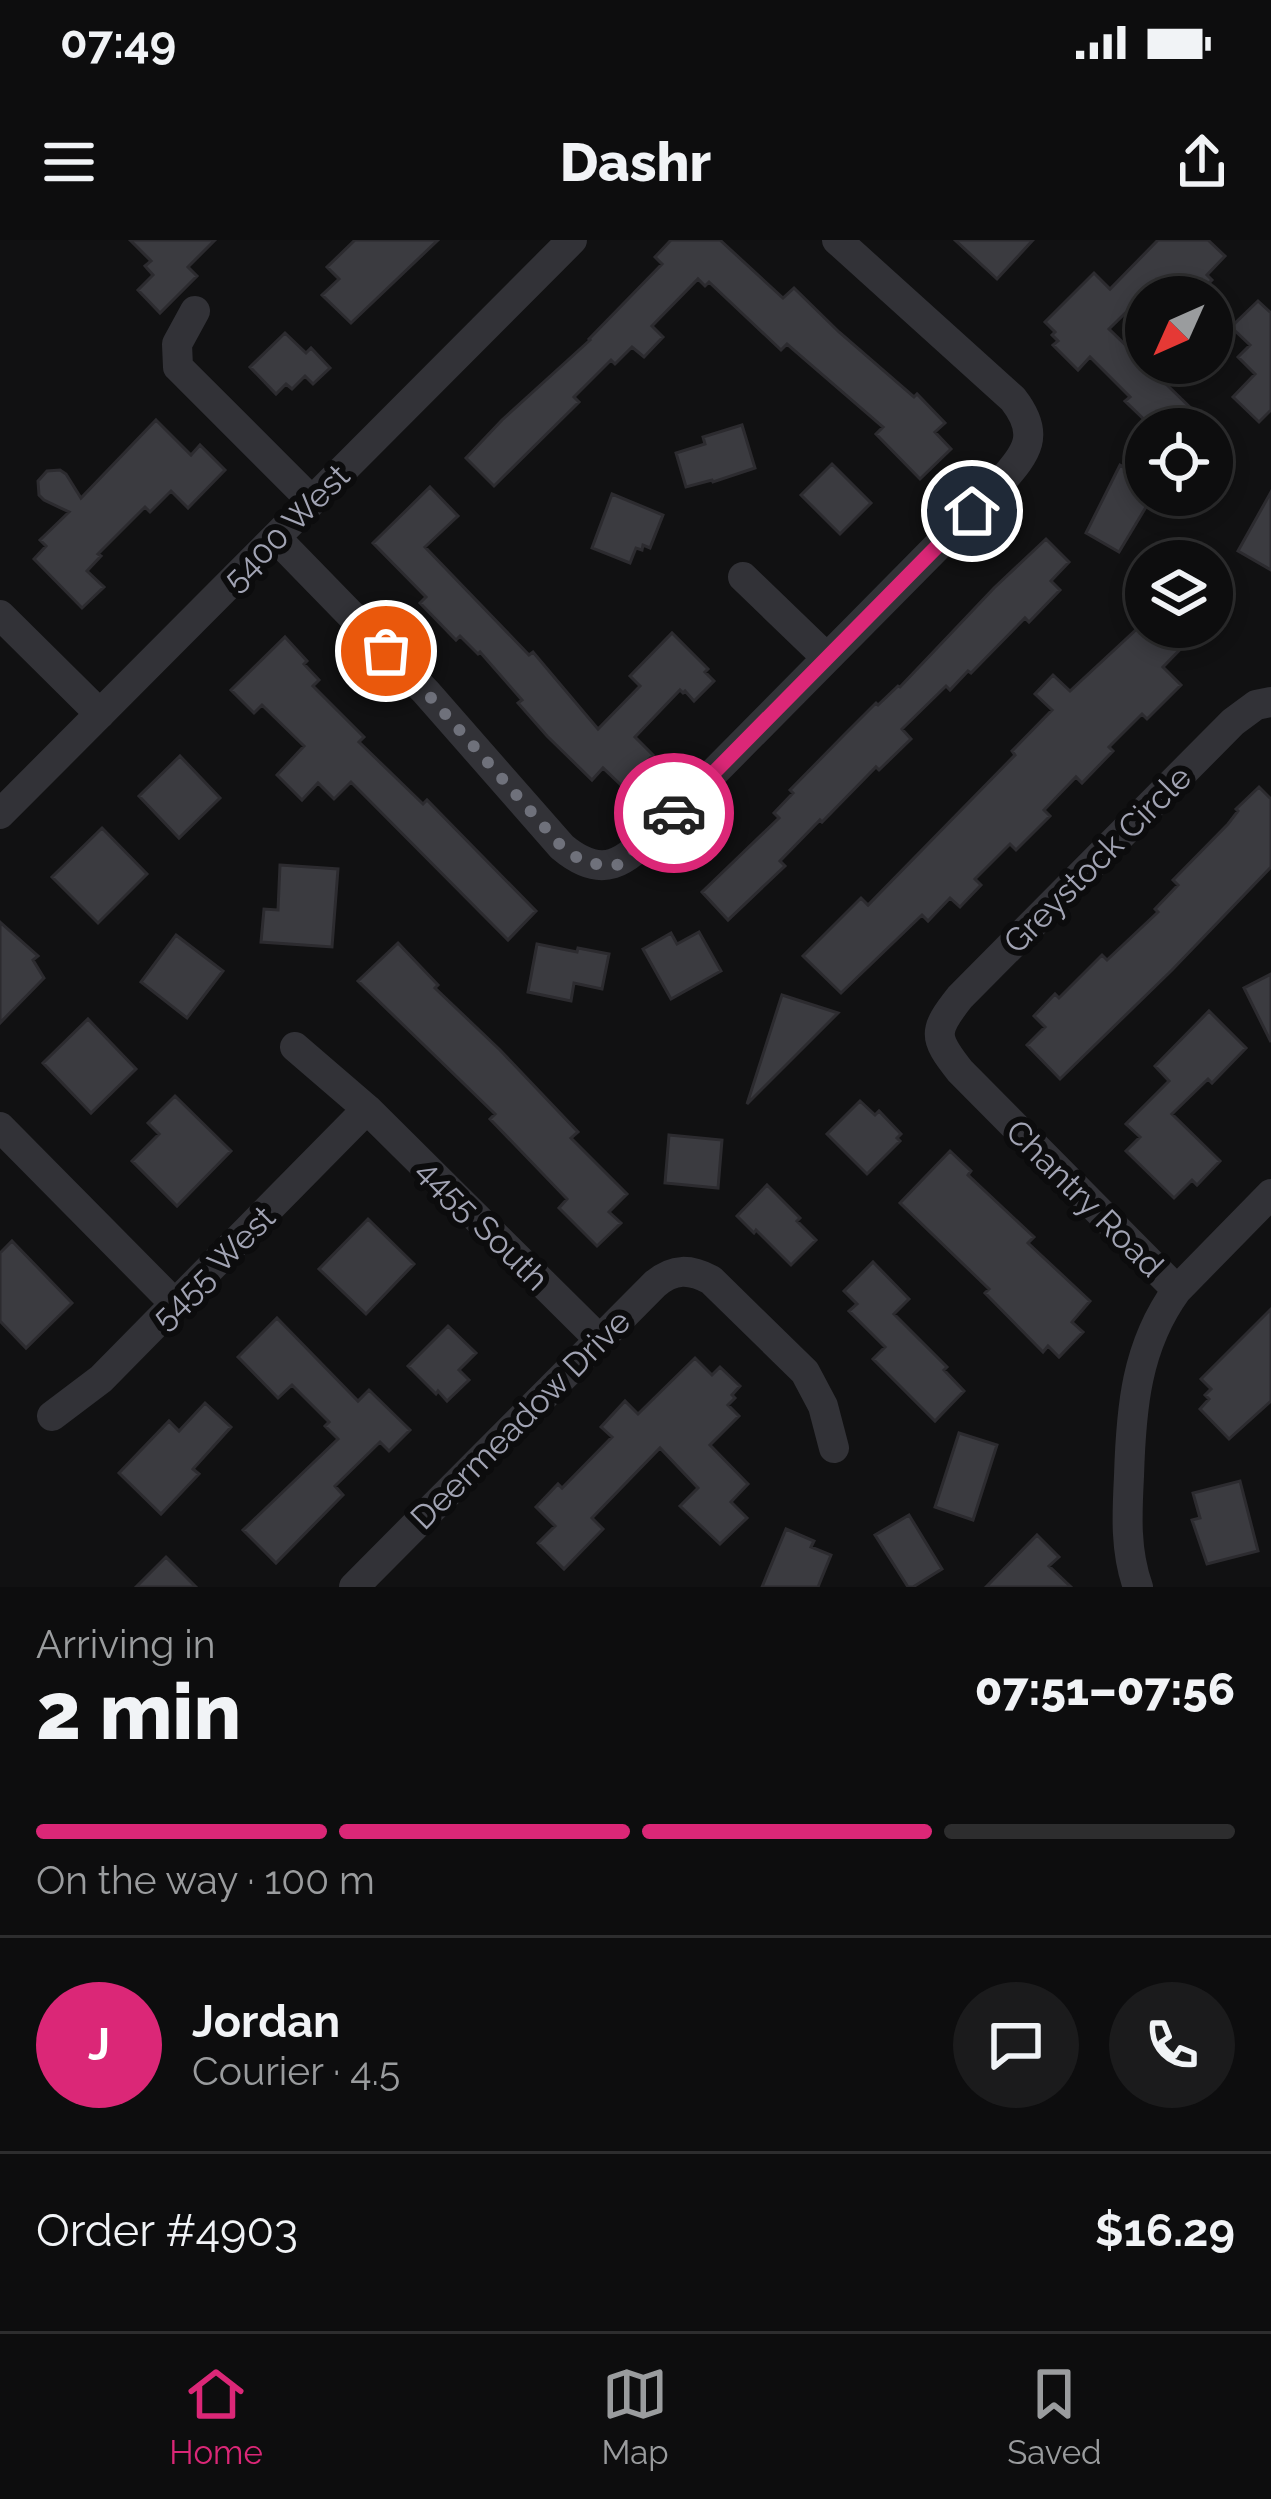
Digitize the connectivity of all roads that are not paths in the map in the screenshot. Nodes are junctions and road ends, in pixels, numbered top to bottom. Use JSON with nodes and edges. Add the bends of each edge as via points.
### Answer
{"nodes":[{"id":1,"x":572,"y":240,"type":"edge"},
{"id":2,"x":838,"y":240,"type":"edge"},
{"id":3,"x":195,"y":311,"type":"dead end"},
{"id":4,"x":312,"y":501,"type":"junction"},
{"id":5,"x":276,"y":538,"type":"junction"},
{"id":6,"x":743,"y":577,"type":"dead end"},
{"id":7,"x":0,"y":615,"type":"edge"},
{"id":8,"x":826,"y":658,"type":"junction"},
{"id":9,"x":1271,"y":702,"type":"edge"},
{"id":10,"x":100,"y":714,"type":"junction"},
{"id":11,"x":0,"y":814,"type":"edge"},
{"id":12,"x":938,"y":1034,"type":"joint"},
{"id":13,"x":295,"y":1047,"type":"dead end"},
{"id":14,"x":367,"y":1109,"type":"junction"},
{"id":15,"x":0,"y":1126,"type":"edge"},
{"id":16,"x":1271,"y":1194,"type":"edge"},
{"id":17,"x":1177,"y":1290,"type":"junction"},
{"id":18,"x":176,"y":1305,"type":"junction"},
{"id":19,"x":599,"y":1339,"type":"junction"},
{"id":20,"x":52,"y":1415,"type":"dead end"},
{"id":21,"x":834,"y":1448,"type":"dead end"},
{"id":22,"x":353,"y":1587,"type":"edge"},
{"id":23,"x":1138,"y":1587,"type":"edge"}],
"edges":[{"from":1,"to":4,"type":"street","name":"5400 West"},
{"from":2,"to":8,"type":"street","via":[[1002,387],[1022,410],[1029,436],[1000,482]]},
{"from":3,"to":4,"type":"street","via":[[177,344],[178,368]]},
{"from":4,"to":5,"type":"street","name":"5400 West"},
{"from":5,"to":8,"type":"street","via":[[582,861],[617,865]]},
{"from":5,"to":10,"type":"street","name":"5400 West"},
{"from":6,"to":8,"type":"street"},
{"from":7,"to":10,"type":"street"},
{"from":9,"to":12,"type":"street","name":"Greystock Circle","via":[[1233,722],[960,998]]},
{"from":10,"to":11,"type":"street","name":"5400 West"},
{"from":12,"to":17,"type":"street","name":"Chantry Road","via":[[960,1071]]},
{"from":13,"to":14,"type":"street","name":"4455 South"},
{"from":14,"to":18,"type":"street","name":"5455 West"},
{"from":14,"to":19,"type":"street","name":"4455 South"},
{"from":15,"to":18,"type":"street"},
{"from":16,"to":17,"type":"street"},
{"from":17,"to":23,"type":"street","name":"Chantry Road","via":[[1148,1342],[1133,1404],[1127,1530]]},
{"from":18,"to":20,"type":"street","name":"5455 West","via":[[87,1392]]},
{"from":19,"to":21,"type":"street","name":"Deermeadow Drive","via":[[664,1276],[697,1272],[805,1372]]},
{"from":19,"to":22,"type":"street","name":"Deermeadow Drive"}]}
